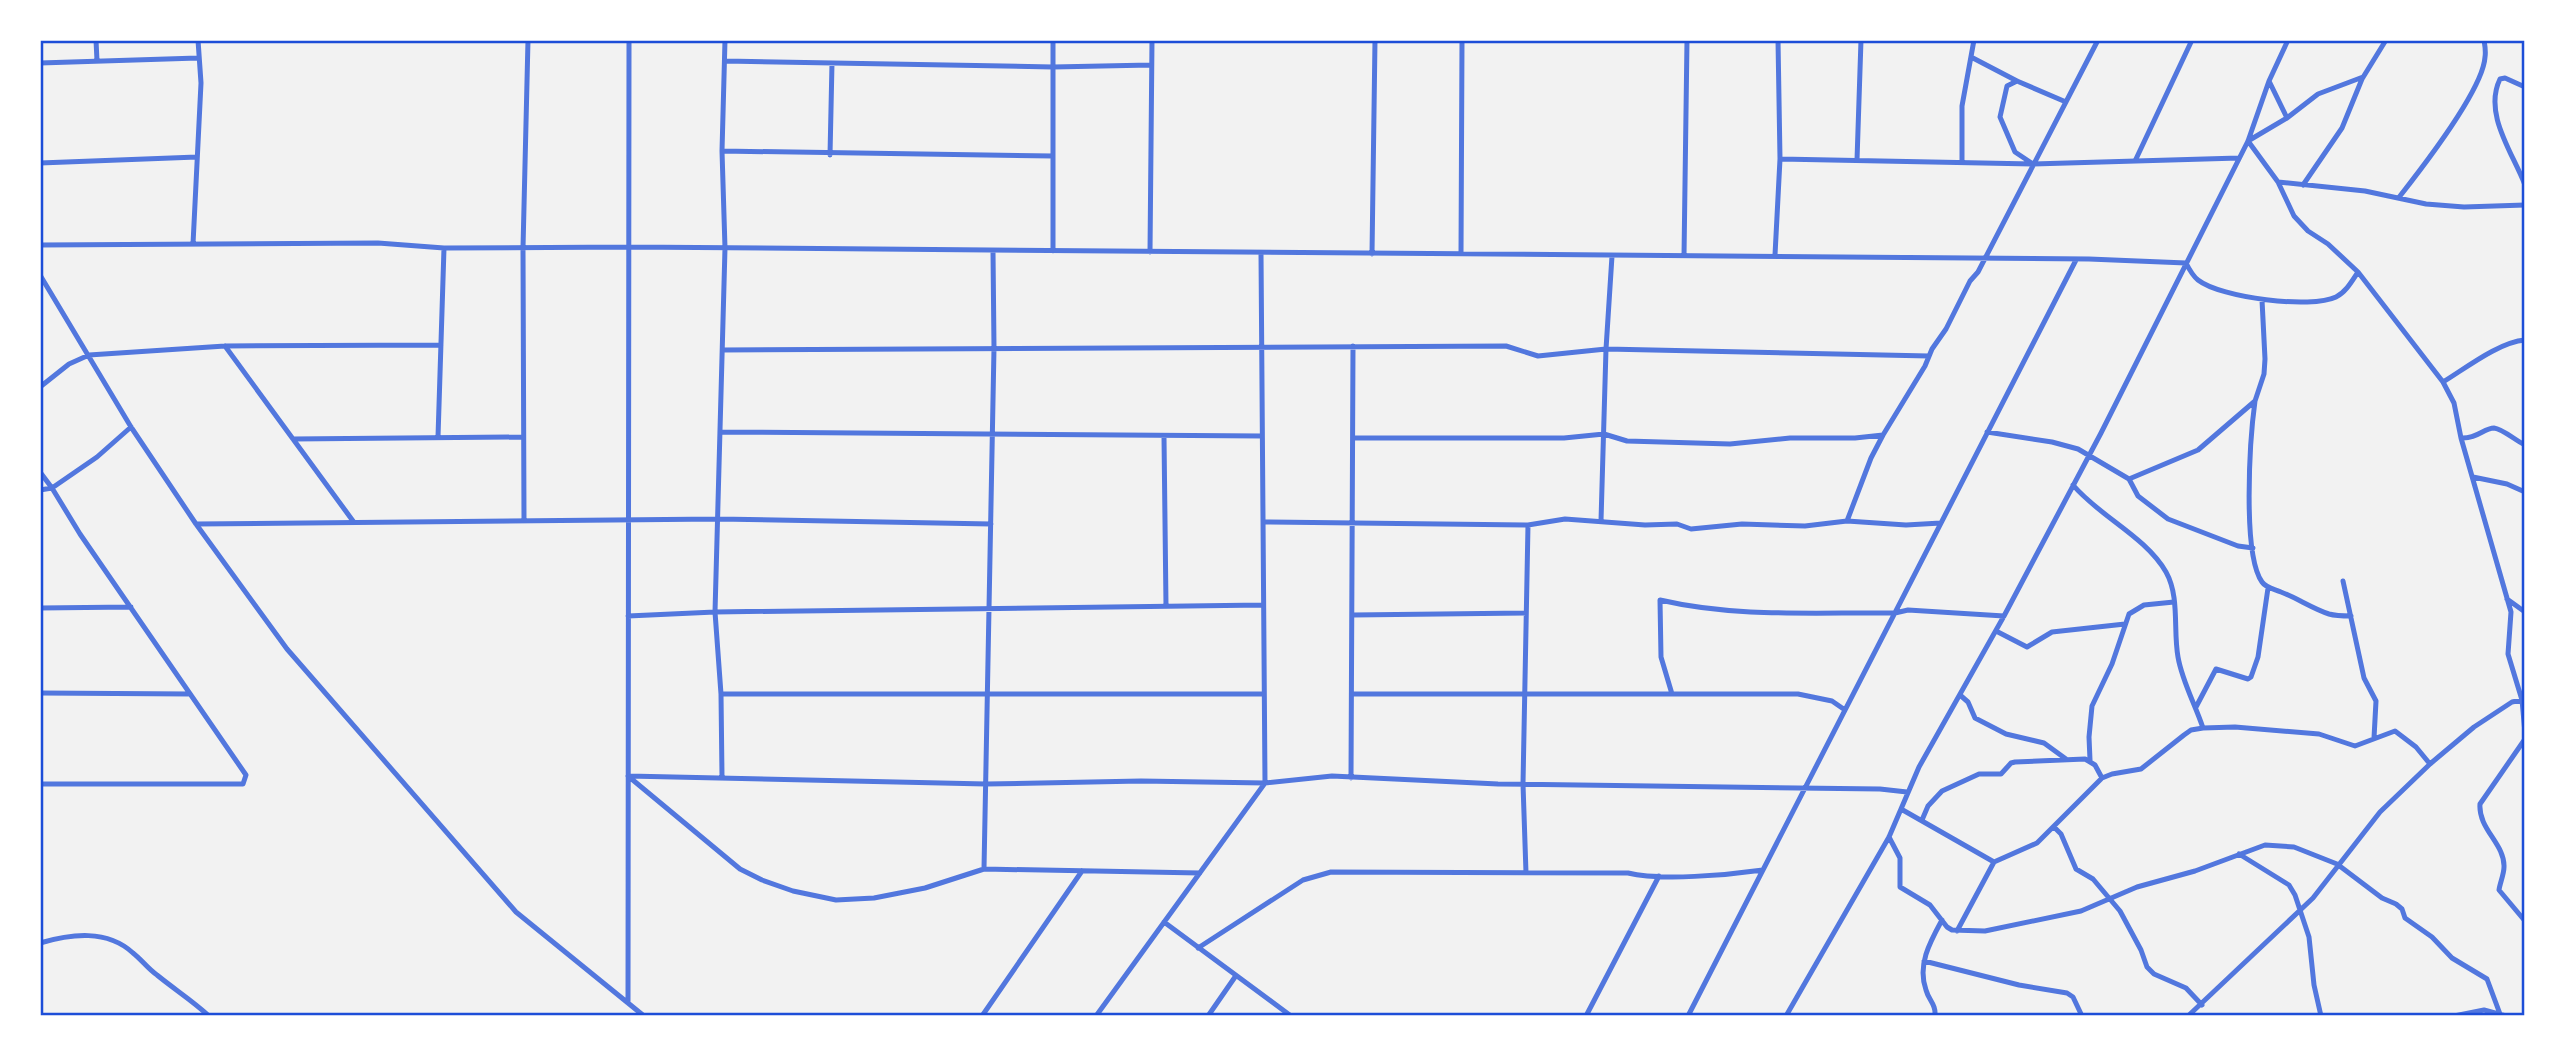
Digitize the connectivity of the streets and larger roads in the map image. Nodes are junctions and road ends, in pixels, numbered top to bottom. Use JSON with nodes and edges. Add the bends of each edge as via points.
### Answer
{"nodes":[{"id":1,"x":96,"y":40,"type":"edge"},
{"id":2,"x":198,"y":40,"type":"edge"},
{"id":3,"x":528,"y":40,"type":"edge"},
{"id":4,"x":629,"y":40,"type":"edge"},
{"id":5,"x":725,"y":40,"type":"edge"},
{"id":6,"x":1053,"y":40,"type":"edge"},
{"id":7,"x":1152,"y":40,"type":"edge"},
{"id":8,"x":1375,"y":40,"type":"edge"},
{"id":9,"x":1462,"y":40,"type":"edge"},
{"id":10,"x":1687,"y":40,"type":"edge"},
{"id":11,"x":1778,"y":40,"type":"edge"},
{"id":12,"x":1861,"y":40,"type":"edge"},
{"id":13,"x":1974,"y":40,"type":"edge"},
{"id":14,"x":2098,"y":40,"type":"edge"},
{"id":15,"x":2192,"y":40,"type":"edge"},
{"id":16,"x":2288,"y":40,"type":"edge"},
{"id":17,"x":2484,"y":40,"type":"edge"},
{"id":18,"x":2385,"y":41,"type":"edge"},
{"id":19,"x":1971,"y":57,"type":"junction"},
{"id":20,"x":198,"y":58,"type":"junction"},
{"id":21,"x":97,"y":61,"type":"junction"},
{"id":22,"x":724,"y":61,"type":"junction"},
{"id":23,"x":40,"y":63,"type":"edge"},
{"id":24,"x":832,"y":63,"type":"junction"},
{"id":25,"x":1151,"y":65,"type":"junction"},
{"id":26,"x":1052,"y":67,"type":"junction"},
{"id":27,"x":2363,"y":78,"type":"junction"},
{"id":28,"x":2017,"y":81,"type":"junction"},
{"id":29,"x":2269,"y":81,"type":"junction"},
{"id":30,"x":2525,"y":87,"type":"edge"},
{"id":31,"x":2066,"y":102,"type":"junction"},
{"id":32,"x":2287,"y":118,"type":"junction"},
{"id":33,"x":2249,"y":141,"type":"junction"},
{"id":34,"x":722,"y":151,"type":"junction"},
{"id":35,"x":830,"y":155,"type":"junction"},
{"id":36,"x":1053,"y":156,"type":"junction"},
{"id":37,"x":197,"y":157,"type":"junction"},
{"id":38,"x":2239,"y":158,"type":"junction"},
{"id":39,"x":1780,"y":159,"type":"junction"},
{"id":40,"x":2136,"y":159,"type":"junction"},
{"id":41,"x":1857,"y":160,"type":"junction"},
{"id":42,"x":1962,"y":162,"type":"junction"},
{"id":43,"x":40,"y":163,"type":"edge"},
{"id":44,"x":2033,"y":164,"type":"junction"},
{"id":45,"x":2278,"y":182,"type":"junction"},
{"id":46,"x":2303,"y":185,"type":"junction"},
{"id":47,"x":2525,"y":186,"type":"edge"},
{"id":48,"x":2400,"y":197,"type":"junction"},
{"id":49,"x":2525,"y":205,"type":"edge"},
{"id":50,"x":193,"y":244,"type":"junction"},
{"id":51,"x":40,"y":245,"type":"edge"},
{"id":52,"x":629,"y":247,"type":"junction"},
{"id":53,"x":444,"y":248,"type":"junction"},
{"id":54,"x":523,"y":248,"type":"junction"},
{"id":55,"x":725,"y":248,"type":"junction"},
{"id":56,"x":993,"y":251,"type":"junction"},
{"id":57,"x":1053,"y":251,"type":"junction"},
{"id":58,"x":1150,"y":252,"type":"junction"},
{"id":59,"x":1262,"y":253,"type":"junction"},
{"id":60,"x":1461,"y":253,"type":"junction"},
{"id":61,"x":1372,"y":254,"type":"junction"},
{"id":62,"x":1775,"y":255,"type":"junction"},
{"id":63,"x":1612,"y":256,"type":"junction"},
{"id":64,"x":1684,"y":256,"type":"junction"},
{"id":65,"x":1983,"y":260,"type":"junction"},
{"id":66,"x":2076,"y":260,"type":"junction"},
{"id":67,"x":2186,"y":262,"type":"junction"},
{"id":68,"x":2358,"y":272,"type":"junction"},
{"id":69,"x":40,"y":275,"type":"edge"},
{"id":70,"x":2262,"y":300,"type":"junction"},
{"id":71,"x":2525,"y":340,"type":"edge"},
{"id":72,"x":441,"y":345,"type":"junction"},
{"id":73,"x":225,"y":346,"type":"junction"},
{"id":74,"x":1262,"y":346,"type":"junction"},
{"id":75,"x":1353,"y":346,"type":"junction"},
{"id":76,"x":994,"y":348,"type":"junction"},
{"id":77,"x":1606,"y":349,"type":"junction"},
{"id":78,"x":722,"y":350,"type":"junction"},
{"id":79,"x":89,"y":355,"type":"junction"},
{"id":80,"x":1929,"y":356,"type":"junction"},
{"id":81,"x":2443,"y":382,"type":"junction"},
{"id":82,"x":40,"y":387,"type":"edge"},
{"id":83,"x":2255,"y":401,"type":"junction"},
{"id":84,"x":131,"y":427,"type":"junction"},
{"id":85,"x":720,"y":432,"type":"junction"},
{"id":86,"x":1987,"y":432,"type":"junction"},
{"id":87,"x":992,"y":434,"type":"junction"},
{"id":88,"x":1604,"y":434,"type":"junction"},
{"id":89,"x":1883,"y":435,"type":"junction"},
{"id":90,"x":1262,"y":436,"type":"junction"},
{"id":91,"x":438,"y":437,"type":"junction"},
{"id":92,"x":523,"y":437,"type":"junction"},
{"id":93,"x":1164,"y":437,"type":"junction"},
{"id":94,"x":1353,"y":438,"type":"junction"},
{"id":95,"x":2461,"y":438,"type":"junction"},
{"id":96,"x":293,"y":439,"type":"junction"},
{"id":97,"x":2525,"y":445,"type":"edge"},
{"id":98,"x":2089,"y":455,"type":"junction"},
{"id":99,"x":40,"y":472,"type":"edge"},
{"id":100,"x":2473,"y":477,"type":"junction"},
{"id":101,"x":2129,"y":479,"type":"junction"},
{"id":102,"x":2073,"y":485,"type":"junction"},
{"id":103,"x":52,"y":488,"type":"junction"},
{"id":104,"x":40,"y":491,"type":"edge"},
{"id":105,"x":2525,"y":492,"type":"edge"},
{"id":106,"x":718,"y":519,"type":"junction"},
{"id":107,"x":524,"y":520,"type":"junction"},
{"id":108,"x":628,"y":520,"type":"junction"},
{"id":109,"x":354,"y":521,"type":"junction"},
{"id":110,"x":1601,"y":521,"type":"junction"},
{"id":111,"x":1847,"y":521,"type":"junction"},
{"id":112,"x":1263,"y":522,"type":"junction"},
{"id":113,"x":1353,"y":523,"type":"junction"},
{"id":114,"x":1941,"y":523,"type":"junction"},
{"id":115,"x":196,"y":524,"type":"junction"},
{"id":116,"x":991,"y":524,"type":"junction"},
{"id":117,"x":1528,"y":524,"type":"junction"},
{"id":118,"x":2253,"y":548,"type":"junction"},
{"id":119,"x":2343,"y":581,"type":"dead end"},
{"id":120,"x":2269,"y":588,"type":"junction"},
{"id":121,"x":2507,"y":598,"type":"junction"},
{"id":122,"x":2174,"y":602,"type":"junction"},
{"id":123,"x":1263,"y":605,"type":"junction"},
{"id":124,"x":1166,"y":606,"type":"junction"},
{"id":125,"x":131,"y":607,"type":"junction"},
{"id":126,"x":40,"y":608,"type":"edge"},
{"id":127,"x":989,"y":608,"type":"junction"},
{"id":128,"x":715,"y":612,"type":"junction"},
{"id":129,"x":1895,"y":612,"type":"junction"},
{"id":130,"x":2525,"y":612,"type":"edge"},
{"id":131,"x":1525,"y":613,"type":"junction"},
{"id":132,"x":1353,"y":615,"type":"junction"},
{"id":133,"x":628,"y":616,"type":"junction"},
{"id":134,"x":2004,"y":616,"type":"junction"},
{"id":135,"x":2351,"y":616,"type":"junction"},
{"id":136,"x":2126,"y":624,"type":"junction"},
{"id":137,"x":1996,"y":631,"type":"junction"},
{"id":138,"x":40,"y":693,"type":"edge"},
{"id":139,"x":190,"y":694,"type":"junction"},
{"id":140,"x":721,"y":694,"type":"junction"},
{"id":141,"x":988,"y":694,"type":"junction"},
{"id":142,"x":1264,"y":694,"type":"junction"},
{"id":143,"x":1353,"y":694,"type":"junction"},
{"id":144,"x":1524,"y":694,"type":"junction"},
{"id":145,"x":1672,"y":694,"type":"junction"},
{"id":146,"x":1960,"y":695,"type":"junction"},
{"id":147,"x":2522,"y":700,"type":"junction"},
{"id":148,"x":2196,"y":707,"type":"junction"},
{"id":149,"x":1845,"y":710,"type":"junction"},
{"id":150,"x":2203,"y":728,"type":"junction"},
{"id":151,"x":2525,"y":733,"type":"edge"},
{"id":152,"x":2374,"y":738,"type":"junction"},
{"id":153,"x":2525,"y":739,"type":"edge"},
{"id":154,"x":2066,"y":759,"type":"junction"},
{"id":155,"x":2090,"y":760,"type":"junction"},
{"id":156,"x":2430,"y":764,"type":"junction"},
{"id":157,"x":628,"y":776,"type":"junction"},
{"id":158,"x":722,"y":776,"type":"junction"},
{"id":159,"x":1351,"y":778,"type":"junction"},
{"id":160,"x":2102,"y":779,"type":"junction"},
{"id":161,"x":1265,"y":783,"type":"junction"},
{"id":162,"x":40,"y":784,"type":"edge"},
{"id":163,"x":986,"y":784,"type":"junction"},
{"id":164,"x":1523,"y":784,"type":"junction"},
{"id":165,"x":1805,"y":788,"type":"junction"},
{"id":166,"x":1908,"y":792,"type":"junction"},
{"id":167,"x":1901,"y":809,"type":"junction"},
{"id":168,"x":1922,"y":820,"type":"junction"},
{"id":169,"x":2054,"y":827,"type":"junction"},
{"id":170,"x":1889,"y":837,"type":"junction"},
{"id":171,"x":2239,"y":854,"type":"junction"},
{"id":172,"x":1994,"y":862,"type":"junction"},
{"id":173,"x":2337,"y":864,"type":"junction"},
{"id":174,"x":984,"y":869,"type":"junction"},
{"id":175,"x":1763,"y":870,"type":"junction"},
{"id":176,"x":1082,"y":871,"type":"junction"},
{"id":177,"x":1200,"y":873,"type":"junction"},
{"id":178,"x":1526,"y":873,"type":"junction"},
{"id":179,"x":1659,"y":876,"type":"junction"},
{"id":180,"x":2109,"y":899,"type":"junction"},
{"id":181,"x":2299,"y":911,"type":"junction"},
{"id":182,"x":1942,"y":920,"type":"junction"},
{"id":183,"x":2525,"y":921,"type":"edge"},
{"id":184,"x":1164,"y":922,"type":"junction"},
{"id":185,"x":1956,"y":930,"type":"junction"},
{"id":186,"x":40,"y":943,"type":"edge"},
{"id":187,"x":1198,"y":948,"type":"junction"},
{"id":188,"x":1924,"y":961,"type":"junction"},
{"id":189,"x":1235,"y":976,"type":"junction"},
{"id":190,"x":628,"y":1003,"type":"junction"},
{"id":191,"x":2202,"y":1005,"type":"junction"},
{"id":192,"x":2192,"y":1015,"type":"edge"},
{"id":193,"x":2320,"y":1015,"type":"edge"},
{"id":194,"x":2503,"y":1015,"type":"edge"},
{"id":195,"x":209,"y":1016,"type":"edge"},
{"id":196,"x":644,"y":1016,"type":"edge"},
{"id":197,"x":982,"y":1016,"type":"edge"},
{"id":198,"x":1097,"y":1016,"type":"edge"},
{"id":199,"x":1208,"y":1016,"type":"edge"},
{"id":200,"x":1291,"y":1016,"type":"edge"},
{"id":201,"x":1586,"y":1016,"type":"edge"},
{"id":202,"x":1688,"y":1016,"type":"edge"},
{"id":203,"x":1786,"y":1016,"type":"edge"},
{"id":204,"x":1936,"y":1016,"type":"edge"},
{"id":205,"x":2082,"y":1016,"type":"edge"},
{"id":206,"x":2454,"y":1016,"type":"edge"}],
"edges":[{"from":1,"to":21,"type":"street"},
{"from":2,"to":20,"type":"street"},
{"from":3,"to":54,"type":"street"},
{"from":4,"to":52,"type":"street"},
{"from":5,"to":22,"type":"street"},
{"from":6,"to":26,"type":"street"},
{"from":7,"to":25,"type":"street"},
{"from":8,"to":61,"type":"street"},
{"from":9,"to":60,"type":"street"},
{"from":10,"to":64,"type":"street"},
{"from":11,"to":39,"type":"street"},
{"from":12,"to":41,"type":"street"},
{"from":13,"to":19,"type":"street"},
{"from":14,"to":31,"type":"street"},
{"from":15,"to":40,"type":"street"},
{"from":16,"to":29,"type":"street"},
{"from":17,"to":48,"type":"street","via":[[2486,56],[2474,88]]},
{"from":18,"to":27,"type":"street"},
{"from":19,"to":28,"type":"street"},
{"from":19,"to":42,"type":"street","via":[[1962,106]]},
{"from":20,"to":21,"type":"street"},
{"from":20,"to":37,"type":"street"},
{"from":21,"to":23,"type":"street"},
{"from":22,"to":24,"type":"street"},
{"from":22,"to":34,"type":"street"},
{"from":24,"to":26,"type":"street"},
{"from":24,"to":35,"type":"street"},
{"from":25,"to":26,"type":"street"},
{"from":25,"to":58,"type":"street"},
{"from":26,"to":36,"type":"street"},
{"from":27,"to":32,"type":"street","via":[[2318,94]]},
{"from":27,"to":46,"type":"street","via":[[2342,128]]},
{"from":28,"to":31,"type":"street"},
{"from":28,"to":44,"type":"street","via":[[2007,86],[2000,117],[2015,152]]},
{"from":29,"to":32,"type":"street"},
{"from":29,"to":33,"type":"street"},
{"from":30,"to":47,"type":"street","via":[[2505,78],[2494,92],[2503,137]]},
{"from":31,"to":44,"type":"street"},
{"from":32,"to":33,"type":"street"},
{"from":33,"to":38,"type":"street"},
{"from":33,"to":45,"type":"street"},
{"from":34,"to":35,"type":"street"},
{"from":34,"to":55,"type":"street"},
{"from":35,"to":36,"type":"street"},
{"from":36,"to":57,"type":"street"},
{"from":37,"to":43,"type":"street"},
{"from":37,"to":50,"type":"street"},
{"from":38,"to":40,"type":"street"},
{"from":38,"to":67,"type":"street"},
{"from":39,"to":41,"type":"street"},
{"from":39,"to":62,"type":"street"},
{"from":40,"to":44,"type":"street"},
{"from":41,"to":42,"type":"street"},
{"from":42,"to":44,"type":"street"},
{"from":44,"to":65,"type":"street"},
{"from":45,"to":46,"type":"street"},
{"from":45,"to":68,"type":"street","via":[[2301,224]]},
{"from":46,"to":48,"type":"street"},
{"from":48,"to":49,"type":"street","via":[[2463,207]]},
{"from":50,"to":51,"type":"street"},
{"from":50,"to":53,"type":"street","via":[[378,243]]},
{"from":52,"to":54,"type":"street"},
{"from":52,"to":55,"type":"street"},
{"from":52,"to":108,"type":"street"},
{"from":53,"to":54,"type":"street"},
{"from":53,"to":72,"type":"street"},
{"from":54,"to":92,"type":"street"},
{"from":55,"to":56,"type":"street"},
{"from":55,"to":78,"type":"street"},
{"from":56,"to":57,"type":"street"},
{"from":56,"to":76,"type":"street"},
{"from":57,"to":58,"type":"street"},
{"from":58,"to":59,"type":"street"},
{"from":59,"to":61,"type":"street"},
{"from":59,"to":74,"type":"street"},
{"from":60,"to":61,"type":"street"},
{"from":60,"to":63,"type":"street"},
{"from":62,"to":64,"type":"street"},
{"from":62,"to":65,"type":"street"},
{"from":63,"to":64,"type":"street"},
{"from":63,"to":77,"type":"street"},
{"from":65,"to":66,"type":"street"},
{"from":65,"to":80,"type":"street"},
{"from":66,"to":67,"type":"street"},
{"from":66,"to":86,"type":"street"},
{"from":67,"to":70,"type":"street","via":[[2202,283]]},
{"from":67,"to":98,"type":"street"},
{"from":68,"to":70,"type":"street","via":[[2335,298]]},
{"from":68,"to":81,"type":"street"},
{"from":69,"to":79,"type":"street"},
{"from":70,"to":83,"type":"street","via":[[2264,374]]},
{"from":71,"to":81,"type":"street","via":[[2492,351]]},
{"from":72,"to":73,"type":"street"},
{"from":72,"to":91,"type":"street"},
{"from":73,"to":79,"type":"street"},
{"from":73,"to":96,"type":"street"},
{"from":74,"to":75,"type":"street"},
{"from":74,"to":76,"type":"street"},
{"from":74,"to":90,"type":"street"},
{"from":75,"to":77,"type":"street","via":[[1506,346],[1538,356]]},
{"from":75,"to":94,"type":"street"},
{"from":76,"to":78,"type":"street"},
{"from":76,"to":87,"type":"street"},
{"from":77,"to":80,"type":"street"},
{"from":77,"to":88,"type":"street"},
{"from":78,"to":85,"type":"street"},
{"from":79,"to":82,"type":"street"},
{"from":79,"to":84,"type":"street"},
{"from":80,"to":89,"type":"street"},
{"from":81,"to":95,"type":"street","via":[[2454,403]]},
{"from":83,"to":101,"type":"street","via":[[2197,450]]},
{"from":83,"to":118,"type":"street","via":[[2249,463]]},
{"from":84,"to":103,"type":"street"},
{"from":84,"to":115,"type":"street"},
{"from":85,"to":87,"type":"street"},
{"from":85,"to":106,"type":"street"},
{"from":86,"to":98,"type":"street","via":[[2062,444]]},
{"from":86,"to":114,"type":"street"},
{"from":87,"to":93,"type":"street"},
{"from":87,"to":116,"type":"street"},
{"from":88,"to":89,"type":"street","via":[[1627,441],[1730,444]]},
{"from":88,"to":94,"type":"street"},
{"from":88,"to":110,"type":"street"},
{"from":89,"to":111,"type":"street"},
{"from":90,"to":93,"type":"street"},
{"from":90,"to":112,"type":"street"},
{"from":91,"to":92,"type":"street"},
{"from":91,"to":96,"type":"street"},
{"from":92,"to":107,"type":"street"},
{"from":93,"to":124,"type":"street"},
{"from":94,"to":113,"type":"street"},
{"from":95,"to":97,"type":"street","via":[[2496,429]]},
{"from":95,"to":100,"type":"street"},
{"from":96,"to":109,"type":"street"},
{"from":98,"to":101,"type":"street"},
{"from":98,"to":102,"type":"street"},
{"from":99,"to":103,"type":"street"},
{"from":100,"to":105,"type":"street"},
{"from":100,"to":121,"type":"street"},
{"from":101,"to":118,"type":"street","via":[[2138,496],[2168,519]]},
{"from":102,"to":122,"type":"street","via":[[2158,560],[2173,588]]},
{"from":102,"to":134,"type":"street"},
{"from":103,"to":104,"type":"street"},
{"from":103,"to":125,"type":"street"},
{"from":106,"to":108,"type":"street"},
{"from":106,"to":116,"type":"street"},
{"from":106,"to":128,"type":"street"},
{"from":107,"to":108,"type":"street"},
{"from":107,"to":109,"type":"street"},
{"from":108,"to":133,"type":"street"},
{"from":109,"to":115,"type":"street"},
{"from":110,"to":111,"type":"street","via":[[1677,524],[1691,529]]},
{"from":110,"to":117,"type":"street"},
{"from":111,"to":114,"type":"street"},
{"from":112,"to":113,"type":"street"},
{"from":112,"to":123,"type":"street"},
{"from":113,"to":117,"type":"street"},
{"from":113,"to":132,"type":"street"},
{"from":114,"to":129,"type":"street"},
{"from":115,"to":190,"type":"street","via":[[287,649],[516,912]]},
{"from":116,"to":127,"type":"street"},
{"from":117,"to":131,"type":"street"},
{"from":118,"to":120,"type":"street","via":[[2260,579]]},
{"from":119,"to":135,"type":"street"},
{"from":120,"to":135,"type":"street","via":[[2332,615]]},
{"from":120,"to":148,"type":"street","via":[[2252,677],[2216,669]]},
{"from":121,"to":130,"type":"street"},
{"from":121,"to":147,"type":"street","via":[[2511,612],[2508,654]]},
{"from":122,"to":136,"type":"street","via":[[2136,608]]},
{"from":122,"to":148,"type":"street","via":[[2178,658]]},
{"from":123,"to":124,"type":"street"},
{"from":123,"to":142,"type":"street"},
{"from":124,"to":127,"type":"street"},
{"from":125,"to":126,"type":"street"},
{"from":125,"to":139,"type":"street"},
{"from":127,"to":128,"type":"street"},
{"from":127,"to":141,"type":"street"},
{"from":128,"to":133,"type":"street"},
{"from":128,"to":140,"type":"street"},
{"from":129,"to":134,"type":"street"},
{"from":129,"to":145,"type":"street","via":[[1708,610],[1660,600],[1661,657]]},
{"from":129,"to":149,"type":"street"},
{"from":131,"to":132,"type":"street"},
{"from":131,"to":144,"type":"street"},
{"from":132,"to":143,"type":"street"},
{"from":133,"to":157,"type":"street"},
{"from":134,"to":137,"type":"street"},
{"from":135,"to":152,"type":"street","via":[[2364,678],[2376,702]]},
{"from":136,"to":137,"type":"street","via":[[2052,632],[2027,647]]},
{"from":136,"to":155,"type":"street","via":[[2092,706]]},
{"from":137,"to":146,"type":"street"},
{"from":138,"to":139,"type":"street"},
{"from":139,"to":162,"type":"street","via":[[246,775],[243,783]]},
{"from":140,"to":141,"type":"street"},
{"from":140,"to":158,"type":"street"},
{"from":141,"to":142,"type":"street"},
{"from":141,"to":163,"type":"street"},
{"from":142,"to":161,"type":"street"},
{"from":143,"to":144,"type":"street"},
{"from":143,"to":159,"type":"street"},
{"from":144,"to":145,"type":"street"},
{"from":144,"to":164,"type":"street"},
{"from":145,"to":149,"type":"street","via":[[1798,694],[1832,701]]},
{"from":146,"to":154,"type":"street","via":[[1975,718],[2007,734],[2044,743]]},
{"from":146,"to":166,"type":"street"},
{"from":147,"to":151,"type":"street"},
{"from":147,"to":156,"type":"street","via":[[2474,727]]},
{"from":148,"to":150,"type":"street"},
{"from":149,"to":165,"type":"street"},
{"from":150,"to":152,"type":"street","via":[[2319,734],[2354,746]]},
{"from":150,"to":160,"type":"street","via":[[2191,730],[2141,769]]},
{"from":152,"to":156,"type":"street","via":[[2395,731]]},
{"from":153,"to":183,"type":"street","via":[[2479,810],[2504,867],[2499,890]]},
{"from":154,"to":155,"type":"street"},
{"from":154,"to":168,"type":"street","via":[[2015,762],[2001,774],[1979,774],[1938,793]]},
{"from":155,"to":160,"type":"street"},
{"from":156,"to":173,"type":"street"},
{"from":157,"to":158,"type":"street"},
{"from":157,"to":174,"type":"street","via":[[740,869],[793,891],[836,900],[874,898]]},
{"from":157,"to":190,"type":"street"},
{"from":158,"to":163,"type":"street"},
{"from":159,"to":161,"type":"street"},
{"from":159,"to":164,"type":"street"},
{"from":160,"to":169,"type":"street"},
{"from":161,"to":163,"type":"street"},
{"from":161,"to":177,"type":"street"},
{"from":163,"to":174,"type":"street"},
{"from":164,"to":165,"type":"street"},
{"from":164,"to":178,"type":"street"},
{"from":165,"to":166,"type":"street"},
{"from":165,"to":175,"type":"street"},
{"from":166,"to":167,"type":"street"},
{"from":167,"to":168,"type":"street"},
{"from":167,"to":170,"type":"street"},
{"from":168,"to":172,"type":"street"},
{"from":169,"to":172,"type":"street","via":[[2037,842]]},
{"from":169,"to":180,"type":"street","via":[[2076,869],[2094,880]]},
{"from":170,"to":182,"type":"street","via":[[1900,858],[1900,887],[1930,905]]},
{"from":170,"to":203,"type":"street"},
{"from":171,"to":173,"type":"street","via":[[2280,845]]},
{"from":171,"to":180,"type":"street"},
{"from":171,"to":181,"type":"street","via":[[2289,885]]},
{"from":172,"to":185,"type":"street"},
{"from":173,"to":181,"type":"street"},
{"from":173,"to":194,"type":"street","via":[[2396,904],[2405,918],[2452,958],[2487,979]]},
{"from":174,"to":176,"type":"street"},
{"from":175,"to":179,"type":"street","via":[[1724,876]]},
{"from":175,"to":202,"type":"street"},
{"from":176,"to":177,"type":"street"},
{"from":176,"to":197,"type":"street"},
{"from":177,"to":184,"type":"street"},
{"from":178,"to":179,"type":"street"},
{"from":178,"to":187,"type":"street","via":[[1331,872],[1303,880]]},
{"from":179,"to":201,"type":"street"},
{"from":180,"to":185,"type":"street","via":[[2081,911],[1986,931]]},
{"from":180,"to":191,"type":"street","via":[[2120,911],[2147,967],[2186,988]]},
{"from":181,"to":191,"type":"street"},
{"from":181,"to":193,"type":"street","via":[[2309,937]]},
{"from":182,"to":185,"type":"street"},
{"from":182,"to":188,"type":"street"},
{"from":184,"to":187,"type":"street"},
{"from":184,"to":198,"type":"street"},
{"from":186,"to":195,"type":"street","via":[[90,934],[114,941]]},
{"from":187,"to":189,"type":"street"},
{"from":188,"to":204,"type":"street","via":[[1922,979],[1936,1006]]},
{"from":188,"to":205,"type":"street","via":[[2067,993]]},
{"from":189,"to":199,"type":"street"},
{"from":189,"to":200,"type":"street"},
{"from":190,"to":196,"type":"street"},
{"from":191,"to":192,"type":"street"},
{"from":194,"to":206,"type":"street","via":[[2484,1010]]}]}
